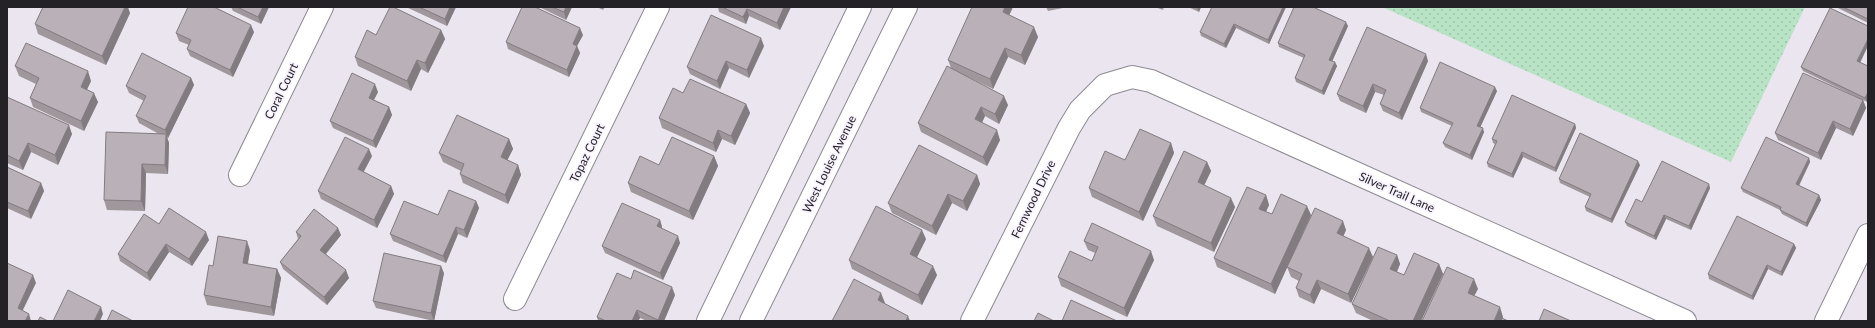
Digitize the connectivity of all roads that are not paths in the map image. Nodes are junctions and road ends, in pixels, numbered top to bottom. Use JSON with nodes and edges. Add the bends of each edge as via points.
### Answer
{"nodes":[{"id":1,"x":322,"y":7,"type":"edge"},
{"id":2,"x":658,"y":7,"type":"edge"},
{"id":3,"x":860,"y":7,"type":"edge"},
{"id":4,"x":906,"y":7,"type":"edge"},
{"id":5,"x":1105,"y":85,"type":"joint"},
{"id":6,"x":240,"y":175,"type":"dead end"},
{"id":7,"x":1868,"y":235,"type":"edge"},
{"id":8,"x":515,"y":300,"type":"dead end"},
{"id":9,"x":708,"y":321,"type":"edge"},
{"id":10,"x":751,"y":321,"type":"edge"},
{"id":11,"x":972,"y":321,"type":"edge"},
{"id":12,"x":1685,"y":321,"type":"edge"},
{"id":13,"x":1826,"y":321,"type":"edge"}],
"edges":[{"from":1,"to":6,"type":"street","name":"Coral Court"},
{"from":2,"to":8,"type":"street","name":"Topaz Court"},
{"from":3,"to":9,"type":"street"},
{"from":4,"to":10,"type":"street","name":"West Louise Avenue"},
{"from":5,"to":11,"type":"street","name":"Fernwood Drive","via":[[1080,110],[1069,128]]},
{"from":5,"to":12,"type":"street","name":"Silver Trail Lane","via":[[1132,77],[1151,81]]},
{"from":7,"to":13,"type":"street"}]}
